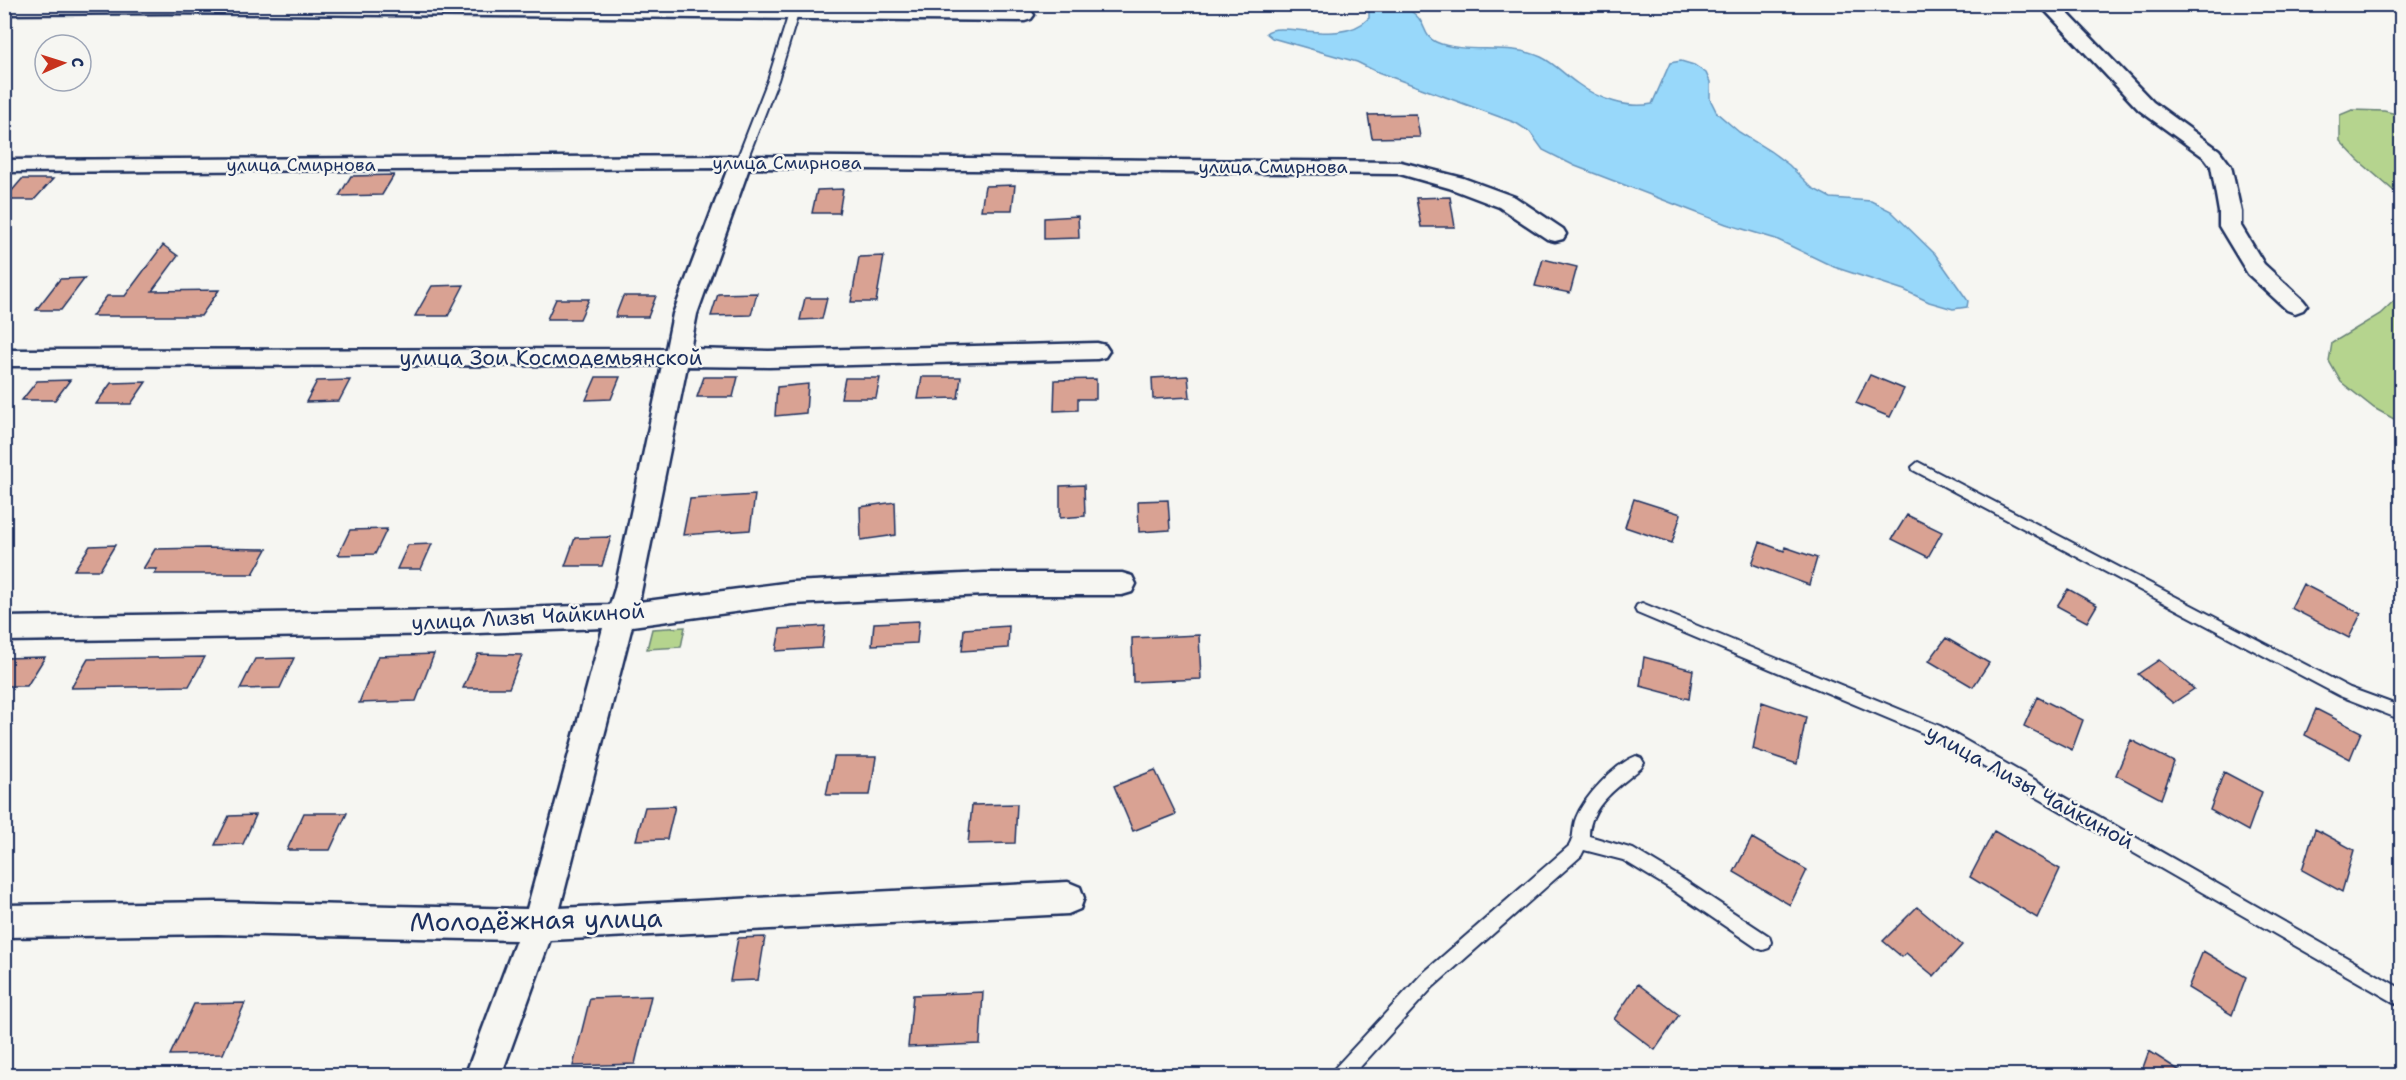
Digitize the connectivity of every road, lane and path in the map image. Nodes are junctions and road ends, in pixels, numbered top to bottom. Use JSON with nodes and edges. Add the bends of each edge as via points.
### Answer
{"nodes":[{"id":1,"x":2048,"y":4,"type":"edge"},
{"id":2,"x":4,"y":9,"type":"edge"},
{"id":3,"x":795,"y":9,"type":"edge"},
{"id":4,"x":1025,"y":15,"type":"dead end"},
{"id":5,"x":741,"y":162,"type":"junction"},
{"id":6,"x":4,"y":166,"type":"edge"},
{"id":7,"x":1555,"y":234,"type":"dead end"},
{"id":8,"x":2295,"y":305,"type":"dead end"},
{"id":9,"x":1097,"y":351,"type":"dead end"},
{"id":10,"x":675,"y":357,"type":"junction"},
{"id":11,"x":4,"y":358,"type":"edge"},
{"id":12,"x":1918,"y":467,"type":"dead end"},
{"id":13,"x":1122,"y":584,"type":"dead end"},
{"id":14,"x":1642,"y":609,"type":"dead end"},
{"id":15,"x":620,"y":616,"type":"junction"},
{"id":16,"x":4,"y":629,"type":"edge"},
{"id":17,"x":2402,"y":714,"type":"edge"},
{"id":18,"x":1636,"y":763,"type":"dead end"},
{"id":19,"x":1582,"y":842,"type":"junction"},
{"id":20,"x":1068,"y":898,"type":"dead end"},
{"id":21,"x":4,"y":921,"type":"edge"},
{"id":22,"x":539,"y":925,"type":"junction"},
{"id":23,"x":1763,"y":942,"type":"dead end"},
{"id":24,"x":2402,"y":999,"type":"edge"},
{"id":25,"x":483,"y":1076,"type":"edge"},
{"id":26,"x":1339,"y":1076,"type":"edge"}],
"edges":[{"from":1,"to":8,"type":"street","via":[[2146,106],[2212,154],[2222,166],[2230,226],[2256,269]]},
{"from":2,"to":3,"type":"street"},
{"from":3,"to":4,"type":"street"},
{"from":3,"to":5,"type":"lane"},
{"from":5,"to":6,"type":"street","name":"улица Смирнова"},
{"from":5,"to":7,"type":"street","name":"улица Смирнова","via":[[1401,168],[1507,202]]},
{"from":5,"to":10,"type":"street","via":[[685,315]]},
{"from":9,"to":10,"type":"street","name":"улица Зои Космодемьянской","via":[[769,359]]},
{"from":10,"to":11,"type":"street","name":"улица Зои Космодемьянской"},
{"from":10,"to":15,"type":"street","via":[[629,589]]},
{"from":12,"to":17,"type":"lane","via":[[2345,692]]},
{"from":13,"to":15,"type":"street","name":"улица Лизы Чайкиной","via":[[985,584],[792,592]]},
{"from":14,"to":24,"type":"lane","name":"улица Лизы Чайкиной","via":[[1935,731]]},
{"from":15,"to":16,"type":"street","name":"улица Лизы Чайкиной"},
{"from":15,"to":22,"type":"street"},
{"from":18,"to":19,"type":"lane","via":[[1595,798],[1582,822]]},
{"from":19,"to":23,"type":"lane","via":[[1627,854]]},
{"from":19,"to":26,"type":"lane","via":[[1427,981]]},
{"from":20,"to":22,"type":"street","name":"Молодёжная улица"},
{"from":21,"to":22,"type":"street","name":"Молодёжная улица","via":[[218,918]]},
{"from":22,"to":25,"type":"street"}]}
